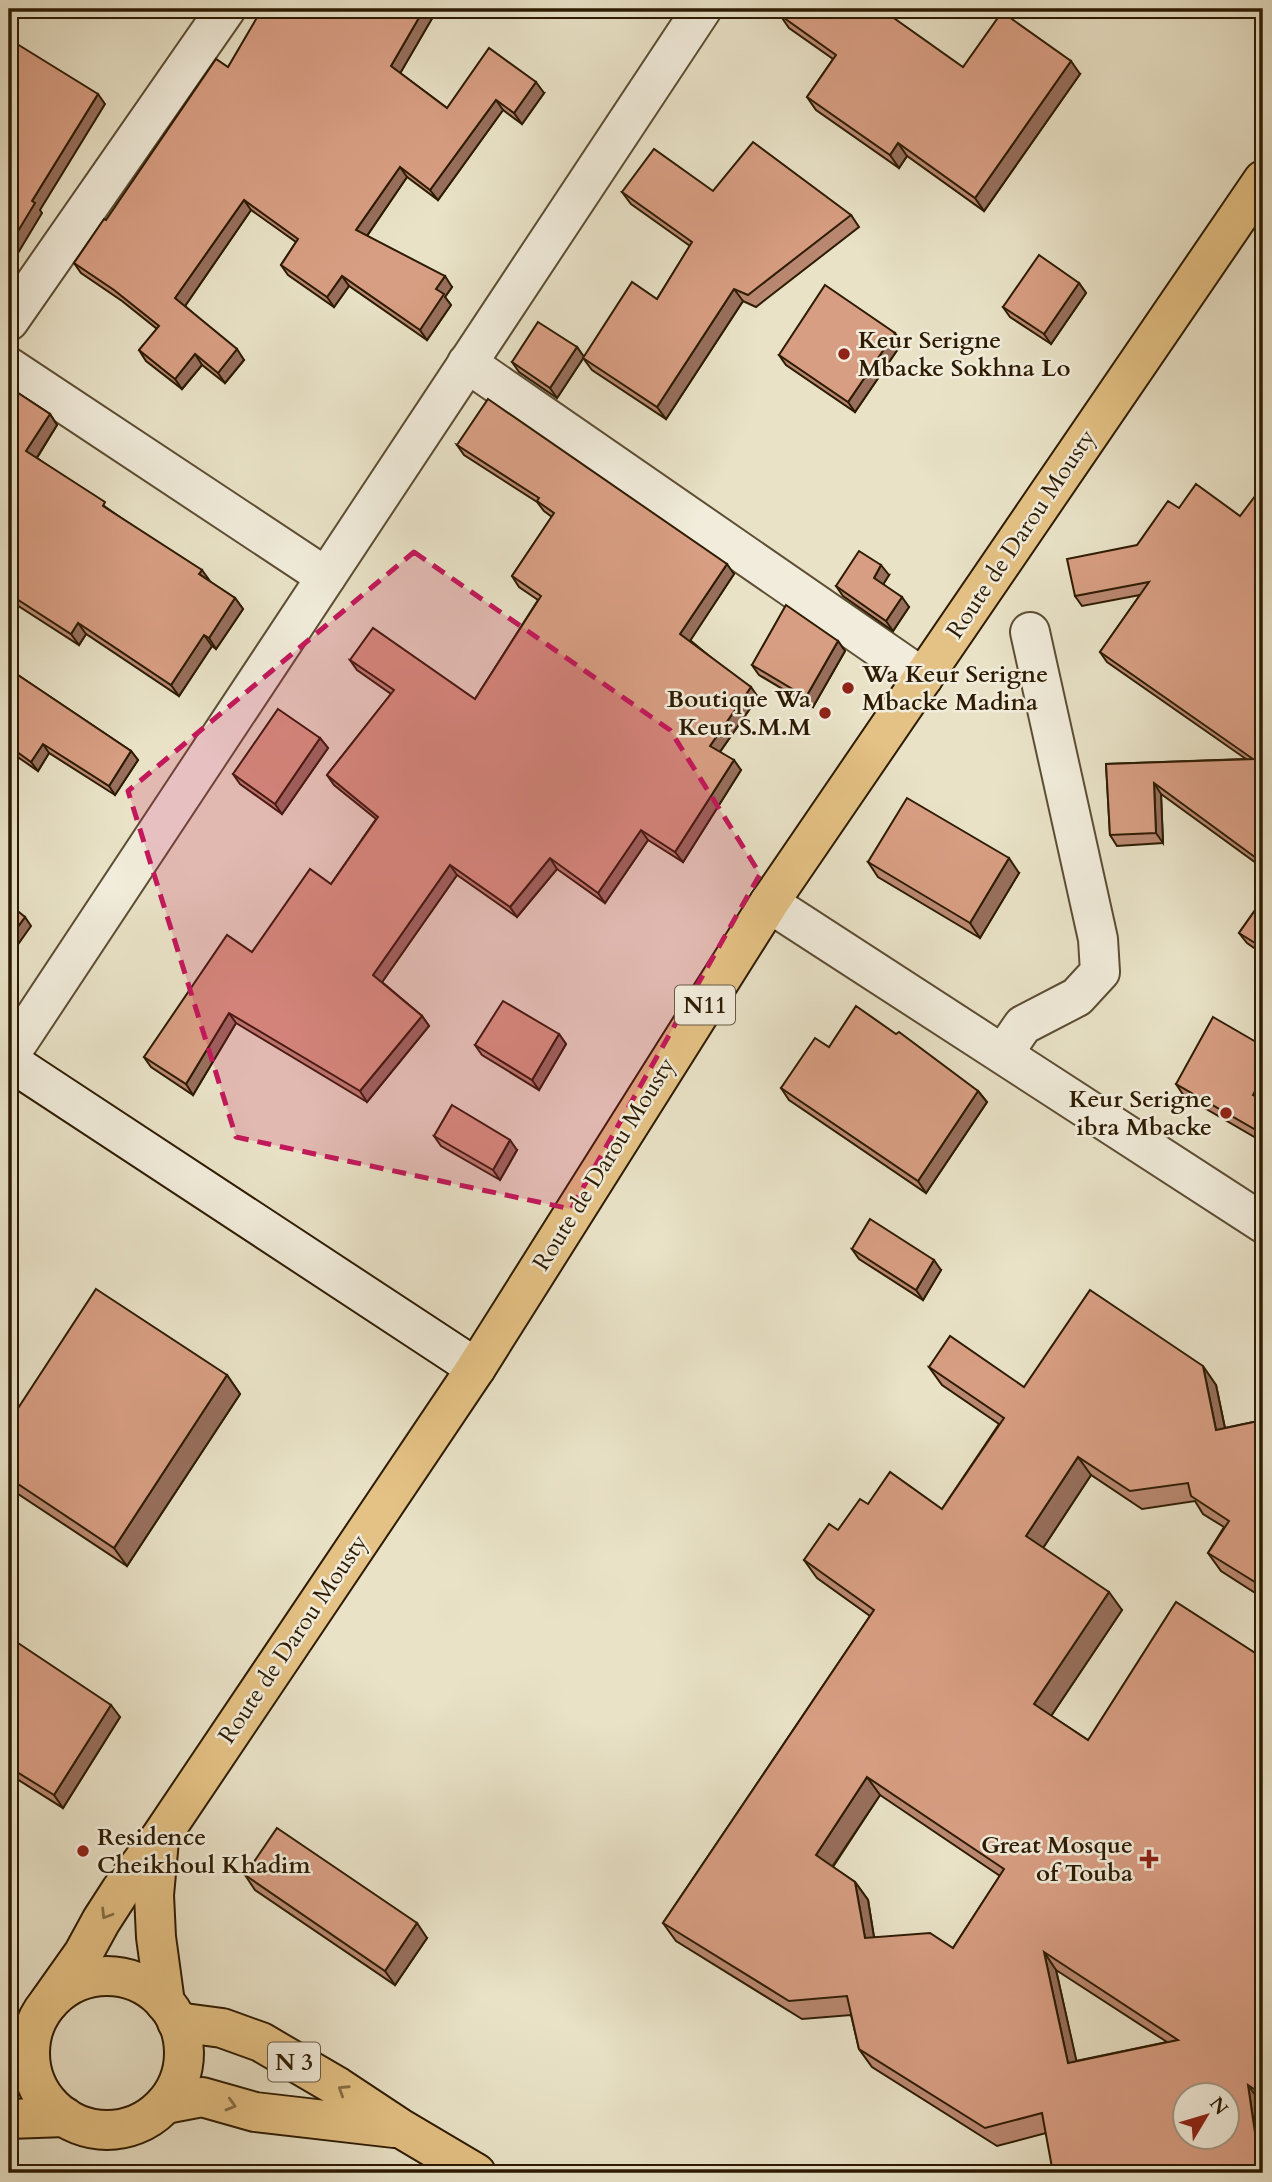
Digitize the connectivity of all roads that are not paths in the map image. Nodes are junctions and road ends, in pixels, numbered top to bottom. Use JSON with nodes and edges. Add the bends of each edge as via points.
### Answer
{"nodes":[{"id":1,"x":226,"y":9,"type":"edge"},
{"id":2,"x":702,"y":9,"type":"edge"},
{"id":3,"x":1263,"y":180,"type":"edge"},
{"id":4,"x":9,"y":321,"type":"edge"},
{"id":5,"x":467,"y":363,"type":"junction"},
{"id":6,"x":9,"y":368,"type":"edge"},
{"id":7,"x":326,"y":577,"type":"junction"},
{"id":8,"x":1030,"y":632,"type":"dead end"},
{"id":9,"x":923,"y":678,"type":"junction"},
{"id":10,"x":769,"y":903,"type":"junction"},
{"id":11,"x":1003,"y":1054,"type":"junction"},
{"id":12,"x":9,"y":1058,"type":"edge"},
{"id":13,"x":1263,"y":1223,"type":"edge"},
{"id":14,"x":475,"y":1367,"type":"junction"},
{"id":15,"x":160,"y":1838,"type":"junction"},
{"id":16,"x":49,"y":2002,"type":"junction"},
{"id":17,"x":171,"y":2012,"type":"junction"},
{"id":18,"x":20,"y":2071,"type":"edge"},
{"id":19,"x":165,"y":2104,"type":"junction"},
{"id":20,"x":65,"y":2118,"type":"junction"},
{"id":21,"x":9,"y":2119,"type":"edge"},
{"id":22,"x":400,"y":2128,"type":"junction"},
{"id":23,"x":476,"y":2173,"type":"edge"}],
"edges":[{"from":1,"to":4,"type":"street"},
{"from":2,"to":5,"type":"street"},
{"from":3,"to":9,"type":"main road","name":"Route de Darou Mousty","number":"N11"},
{"from":5,"to":7,"type":"street"},
{"from":5,"to":9,"type":"street"},
{"from":6,"to":7,"type":"street"},
{"from":7,"to":12,"type":"street"},
{"from":8,"to":11,"type":"street","via":[[1098,939],[1100,972],[1077,998],[1023,1025]]},
{"from":9,"to":10,"type":"main road","name":"Route de Darou Mousty","number":"N11"},
{"from":10,"to":11,"type":"street"},
{"from":10,"to":14,"type":"main road","name":"Route de Darou Mousty","number":"N11"},
{"from":11,"to":13,"type":"street"},
{"from":12,"to":14,"type":"street"},
{"from":14,"to":15,"type":"main road","name":"Route de Darou Mousty","number":"N11"},
{"from":15,"to":16,"type":"main road","name":"Route de Darou Mousty","one_way":true},
{"from":15,"to":17,"type":"main road","via":[[154,1895],[156,1937]]},
{"from":16,"to":17,"type":"main road","via":[[85,1979],[107,1976],[129,1979],[149,1989]]},
{"from":16,"to":18,"type":"main road","via":[[37,2020]]},
{"from":17,"to":19,"type":"main road","via":[[183,2043],[183,2065]]},
{"from":22,"to":17,"type":"main road","number":"N 3","one_way":true,"via":[[261,2042]]},
{"from":18,"to":20,"type":"main road"},
{"from":19,"to":20,"type":"main road","via":[[128,2127],[87,2128]]},
{"from":19,"to":22,"type":"main road","number":"N 3","one_way":true,"via":[[202,2097],[255,2112]]},
{"from":20,"to":21,"type":"main road"},
{"from":22,"to":23,"type":"main road","number":"N 3"}]}
